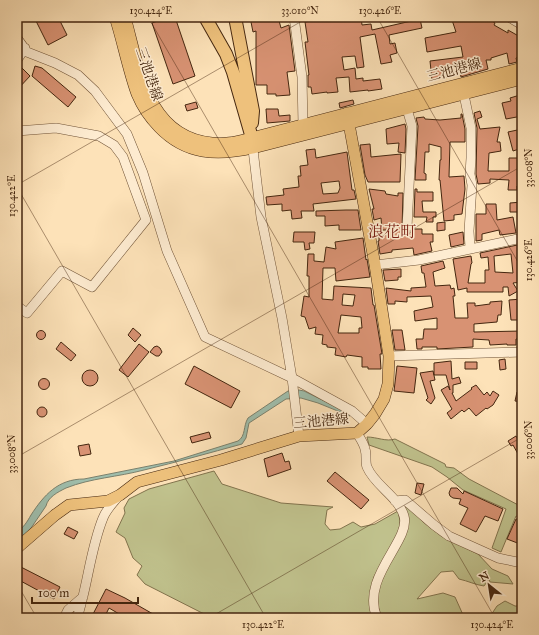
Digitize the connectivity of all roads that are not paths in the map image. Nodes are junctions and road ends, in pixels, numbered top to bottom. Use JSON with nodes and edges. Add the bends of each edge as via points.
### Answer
{"nodes":[{"id":1,"x":115,"y":17,"type":"edge"},
{"id":2,"x":125,"y":17,"type":"edge"},
{"id":3,"x":205,"y":17,"type":"edge"},
{"id":4,"x":235,"y":17,"type":"edge"},
{"id":5,"x":294,"y":17,"type":"edge"},
{"id":6,"x":509,"y":17,"type":"edge"},
{"id":7,"x":522,"y":24,"type":"edge"},
{"id":8,"x":17,"y":38,"type":"edge"},
{"id":9,"x":25,"y":48,"type":"junction"},
{"id":10,"x":17,"y":60,"type":"edge"},
{"id":11,"x":522,"y":68,"type":"edge"},
{"id":12,"x":522,"y":80,"type":"edge"},
{"id":13,"x":464,"y":95,"type":"junction"},
{"id":14,"x":407,"y":109,"type":"junction"},
{"id":15,"x":348,"y":118,"type":"junction"},
{"id":16,"x":303,"y":125,"type":"junction"},
{"id":17,"x":17,"y":131,"type":"edge"},
{"id":18,"x":252,"y":143,"type":"junction"},
{"id":19,"x":408,"y":228,"type":"dead end"},
{"id":20,"x":522,"y":238,"type":"edge"},
{"id":21,"x":470,"y":248,"type":"junction"},
{"id":22,"x":375,"y":265,"type":"junction"},
{"id":23,"x":17,"y":306,"type":"edge"},
{"id":24,"x":522,"y":352,"type":"edge"},
{"id":25,"x":389,"y":356,"type":"junction"},
{"id":26,"x":292,"y":378,"type":"junction"},
{"id":27,"x":367,"y":424,"type":"junction"},
{"id":28,"x":357,"y":433,"type":"junction"},
{"id":29,"x":299,"y":436,"type":"junction"},
{"id":30,"x":120,"y":495,"type":"junction"},
{"id":31,"x":395,"y":501,"type":"junction"},
{"id":32,"x":17,"y":548,"type":"edge"},
{"id":33,"x":522,"y":563,"type":"edge"},
{"id":34,"x":83,"y":597,"type":"junction"},
{"id":35,"x":64,"y":618,"type":"edge"},
{"id":36,"x":77,"y":618,"type":"edge"},
{"id":37,"x":377,"y":618,"type":"edge"}],
"edges":[{"from":1,"to":18,"type":"main road","name":"三池港線","via":[[138,95],[145,110],[165,134],[195,150],[214,152],[234,152]]},
{"from":2,"to":18,"type":"main road","name":"三池港線","via":[[146,91],[158,111],[173,128],[198,141],[214,144]]},
{"from":3,"to":18,"type":"highway","via":[[234,72]]},
{"from":4,"to":18,"type":"highway","via":[[253,111]]},
{"from":5,"to":16,"type":"street","via":[[302,77]]},
{"from":6,"to":7,"type":"street"},
{"from":8,"to":9,"type":"street"},
{"from":9,"to":10,"type":"street"},
{"from":9,"to":26,"type":"street","via":[[27,52],[55,62],[78,75],[96,91],[127,134],[144,173],[166,251],[205,337]]},
{"from":11,"to":15,"type":"main road","name":"三池港線"},
{"from":12,"to":13,"type":"main road","name":"三池港線"},
{"from":13,"to":14,"type":"main road","name":"三池港線"},
{"from":13,"to":21,"type":"street","via":[[471,128]]},
{"from":14,"to":15,"type":"main road","name":"三池港線"},
{"from":14,"to":19,"type":"street","via":[[412,126]]},
{"from":15,"to":16,"type":"main road","name":"三池港線"},
{"from":15,"to":18,"type":"main road","name":"三池港線"},
{"from":15,"to":22,"type":"main road","name":"三池港線"},
{"from":16,"to":18,"type":"main road","name":"三池港線"},
{"from":17,"to":23,"type":"street","via":[[56,128],[99,136],[114,145],[123,157],[146,220],[92,287],[62,271],[27,314]]},
{"from":18,"to":26,"type":"street","via":[[261,217]]},
{"from":20,"to":21,"type":"street"},
{"from":21,"to":22,"type":"street","via":[[418,260]]},
{"from":22,"to":25,"type":"main road","name":"三池港線"},
{"from":24,"to":25,"type":"street"},
{"from":25,"to":27,"type":"main road","name":"三池港線","via":[[388,384],[384,399]]},
{"from":26,"to":27,"type":"street","via":[[352,411]]},
{"from":26,"to":29,"type":"street"},
{"from":27,"to":28,"type":"main road","name":"三池港線"},
{"from":28,"to":29,"type":"main road","name":"三池港線"},
{"from":28,"to":31,"type":"street","via":[[366,450],[366,466],[374,480]]},
{"from":29,"to":30,"type":"main road","name":"三池港線","via":[[137,482]]},
{"from":30,"to":32,"type":"main road","name":"三池港線","via":[[108,501],[69,505]]},
{"from":30,"to":34,"type":"street","via":[[103,517]]},
{"from":31,"to":33,"type":"street","via":[[405,500],[449,536],[498,558]]},
{"from":31,"to":37,"type":"street","via":[[404,516],[403,531],[380,572],[374,590],[374,610]]},
{"from":34,"to":35,"type":"street","via":[[68,610]]},
{"from":34,"to":36,"type":"street"}]}
